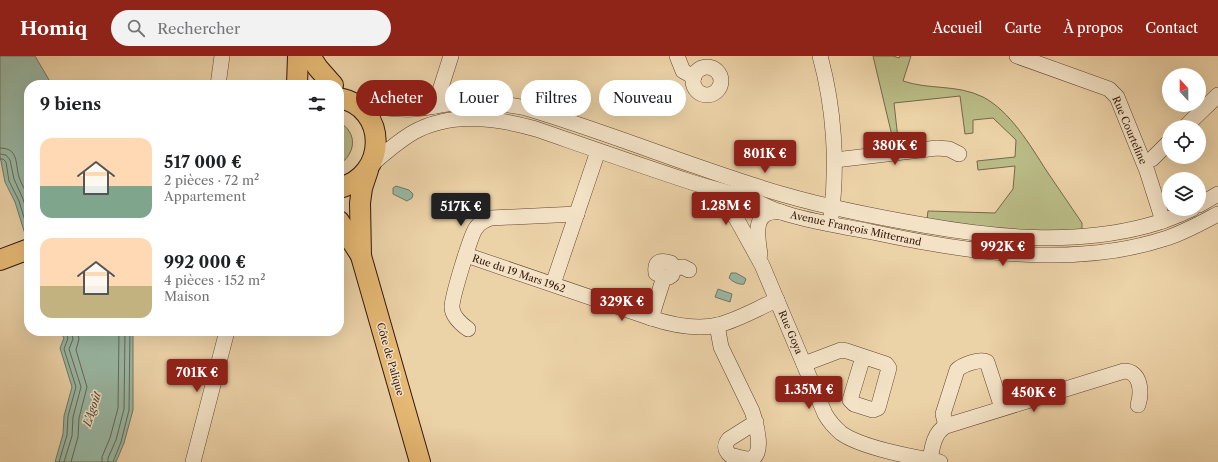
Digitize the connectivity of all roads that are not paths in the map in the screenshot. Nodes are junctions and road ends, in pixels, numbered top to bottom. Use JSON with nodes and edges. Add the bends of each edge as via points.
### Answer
{"nodes":[{"id":1,"x":222,"y":56,"type":"edge"},
{"id":2,"x":298,"y":56,"type":"edge"},
{"id":3,"x":310,"y":56,"type":"edge"},
{"id":4,"x":452,"y":56,"type":"edge"},
{"id":5,"x":677,"y":56,"type":"edge"},
{"id":6,"x":820,"y":56,"type":"edge"},
{"id":7,"x":1016,"y":56,"type":"edge"},
{"id":8,"x":694,"y":77,"type":"dead end"},
{"id":9,"x":219,"y":80,"type":"edge"},
{"id":10,"x":297,"y":80,"type":"edge"},
{"id":11,"x":329,"y":80,"type":"edge"},
{"id":12,"x":1218,"y":95,"type":"edge"},
{"id":13,"x":344,"y":96,"type":"edge"},
{"id":14,"x":344,"y":97,"type":"edge"},
{"id":15,"x":356,"y":99,"type":"edge"},
{"id":16,"x":437,"y":100,"type":"edge"},
{"id":17,"x":437,"y":106,"type":"edge"},
{"id":18,"x":1192,"y":120,"type":"edge"},
{"id":19,"x":1162,"y":149,"type":"edge"},
{"id":20,"x":598,"y":151,"type":"junction"},
{"id":21,"x":959,"y":154,"type":"dead end"},
{"id":22,"x":835,"y":160,"type":"junction"},
{"id":23,"x":1144,"y":162,"type":"junction"},
{"id":24,"x":369,"y":168,"type":"junction"},
{"id":25,"x":692,"y":182,"type":"junction"},
{"id":26,"x":344,"y":187,"type":"edge"},
{"id":27,"x":1218,"y":194,"type":"edge"},
{"id":28,"x":758,"y":198,"type":"junction"},
{"id":29,"x":1206,"y":201,"type":"edge"},
{"id":30,"x":832,"y":207,"type":"junction"},
{"id":31,"x":577,"y":214,"type":"junction"},
{"id":32,"x":1218,"y":214,"type":"edge"},
{"id":33,"x":1175,"y":216,"type":"edge"},
{"id":34,"x":736,"y":218,"type":"junction"},
{"id":35,"x":1163,"y":221,"type":"junction"},
{"id":36,"x":830,"y":224,"type":"junction"},
{"id":37,"x":344,"y":229,"type":"edge"},
{"id":38,"x":24,"y":251,"type":"edge"},
{"id":39,"x":466,"y":255,"type":"junction"},
{"id":40,"x":361,"y":256,"type":"junction"},
{"id":41,"x":0,"y":260,"type":"edge"},
{"id":42,"x":762,"y":265,"type":"junction"},
{"id":43,"x":690,"y":270,"type":"dead end"},
{"id":44,"x":553,"y":284,"type":"junction"},
{"id":45,"x":777,"y":300,"type":"junction"},
{"id":46,"x":651,"y":318,"type":"junction"},
{"id":47,"x":717,"y":325,"type":"junction"},
{"id":48,"x":468,"y":330,"type":"dead end"},
{"id":49,"x":226,"y":336,"type":"edge"},
{"id":50,"x":863,"y":357,"type":"dead end"},
{"id":51,"x":804,"y":364,"type":"junction"},
{"id":52,"x":1138,"y":405,"type":"dead end"},
{"id":53,"x":1002,"y":408,"type":"junction"},
{"id":54,"x":756,"y":422,"type":"dead end"},
{"id":55,"x":946,"y":426,"type":"junction"},
{"id":56,"x":935,"y":461,"type":"edge"},
{"id":57,"x":193,"y":462,"type":"edge"},
{"id":58,"x":420,"y":462,"type":"edge"}],
"edges":[{"from":1,"to":9,"type":"street"},
{"from":2,"to":10,"type":"main road"},
{"from":3,"to":11,"type":"main road","name":"Côte de Palique"},
{"from":4,"to":16,"type":"street"},
{"from":5,"to":8,"type":"street","via":[[683,71]]},
{"from":6,"to":22,"type":"street","via":[[829,102]]},
{"from":7,"to":23,"type":"street","name":"Rue Courteline","via":[[1109,89],[1117,97]]},
{"from":12,"to":18,"type":"street"},
{"from":13,"to":15,"type":"street","name":"Avenue François Mitterrand"},
{"from":14,"to":24,"type":"main road","name":"Côte de Palique","via":[[364,112],[372,124],[376,152]]},
{"from":17,"to":28,"type":"street","name":"Avenue François Mitterrand","via":[[484,102],[526,108]]},
{"from":19,"to":23,"type":"street","via":[[1152,159]]},
{"from":20,"to":24,"type":"street","name":"Avenue François Mitterrand","via":[[520,124],[488,119],[455,119],[434,123],[414,132],[392,147]]},
{"from":20,"to":25,"type":"street","name":"Avenue François Mitterrand"},
{"from":20,"to":31,"type":"street"},
{"from":21,"to":22,"type":"street","via":[[949,149],[937,148]]},
{"from":22,"to":30,"type":"street"},
{"from":23,"to":35,"type":"street","name":"Rue Courteline"},
{"from":24,"to":26,"type":"main road","via":[[359,179]]},
{"from":24,"to":40,"type":"main road","name":"Côte de Palique","via":[[360,203]]},
{"from":25,"to":28,"type":"street","name":"Avenue François Mitterrand"},
{"from":25,"to":34,"type":"street","name":"Rue Goya","via":[[718,198]]},
{"from":27,"to":29,"type":"street"},
{"from":28,"to":30,"type":"street","name":"Avenue François Mitterrand"},
{"from":28,"to":34,"type":"street","via":[[741,204]]},
{"from":28,"to":36,"type":"street","name":"Avenue François Mitterrand","via":[[770,212],[781,212]]},
{"from":28,"to":42,"type":"street","name":"Rue Goya","via":[[757,235]]},
{"from":30,"to":35,"type":"street","name":"Avenue François Mitterrand","via":[[954,231],[1002,236],[1054,238],[1092,235],[1132,230]]},
{"from":30,"to":36,"type":"street"},
{"from":31,"to":39,"type":"street","via":[[485,220],[476,227]]},
{"from":31,"to":44,"type":"street"},
{"from":32,"to":36,"type":"street","name":"Avenue François Mitterrand","via":[[1184,231],[1153,242],[1096,252],[1054,255],[976,251]]},
{"from":33,"to":35,"type":"street","name":"Avenue François Mitterrand"},
{"from":34,"to":42,"type":"street","name":"Rue Goya"},
{"from":37,"to":40,"type":"main road","name":"Côte de Palique"},
{"from":38,"to":41,"type":"main road"},
{"from":39,"to":44,"type":"street","name":"Rue du 19 Mars 1962"},
{"from":39,"to":48,"type":"street","via":[[452,308],[454,315]]},
{"from":40,"to":58,"type":"main road","name":"Côte de Palique"},
{"from":42,"to":45,"type":"street","name":"Rue Goya"},
{"from":43,"to":46,"type":"street","via":[[683,267],[669,273]]},
{"from":44,"to":46,"type":"street","name":"Rue du 19 Mars 1962"},
{"from":45,"to":47,"type":"street","name":"Rue du 19 Mars 1962"},
{"from":45,"to":51,"type":"street","name":"Rue Goya"},
{"from":46,"to":47,"type":"street","name":"Rue du 19 Mars 1962","via":[[677,325]]},
{"from":47,"to":54,"type":"street","via":[[721,347]]},
{"from":49,"to":57,"type":"street"},
{"from":50,"to":51,"type":"street","via":[[838,350]]},
{"from":51,"to":56,"type":"street","name":"Rue Goya","via":[[825,414],[842,433],[873,446]]},
{"from":52,"to":53,"type":"street","via":[[1140,390],[1136,377],[1134,373],[1124,371]]},
{"from":53,"to":55,"type":"street"},
{"from":53,"to":55,"type":"street","via":[[987,362],[981,360],[961,366],[957,370],[943,414]]},
{"from":55,"to":56,"type":"street","via":[[937,434]]}]}
